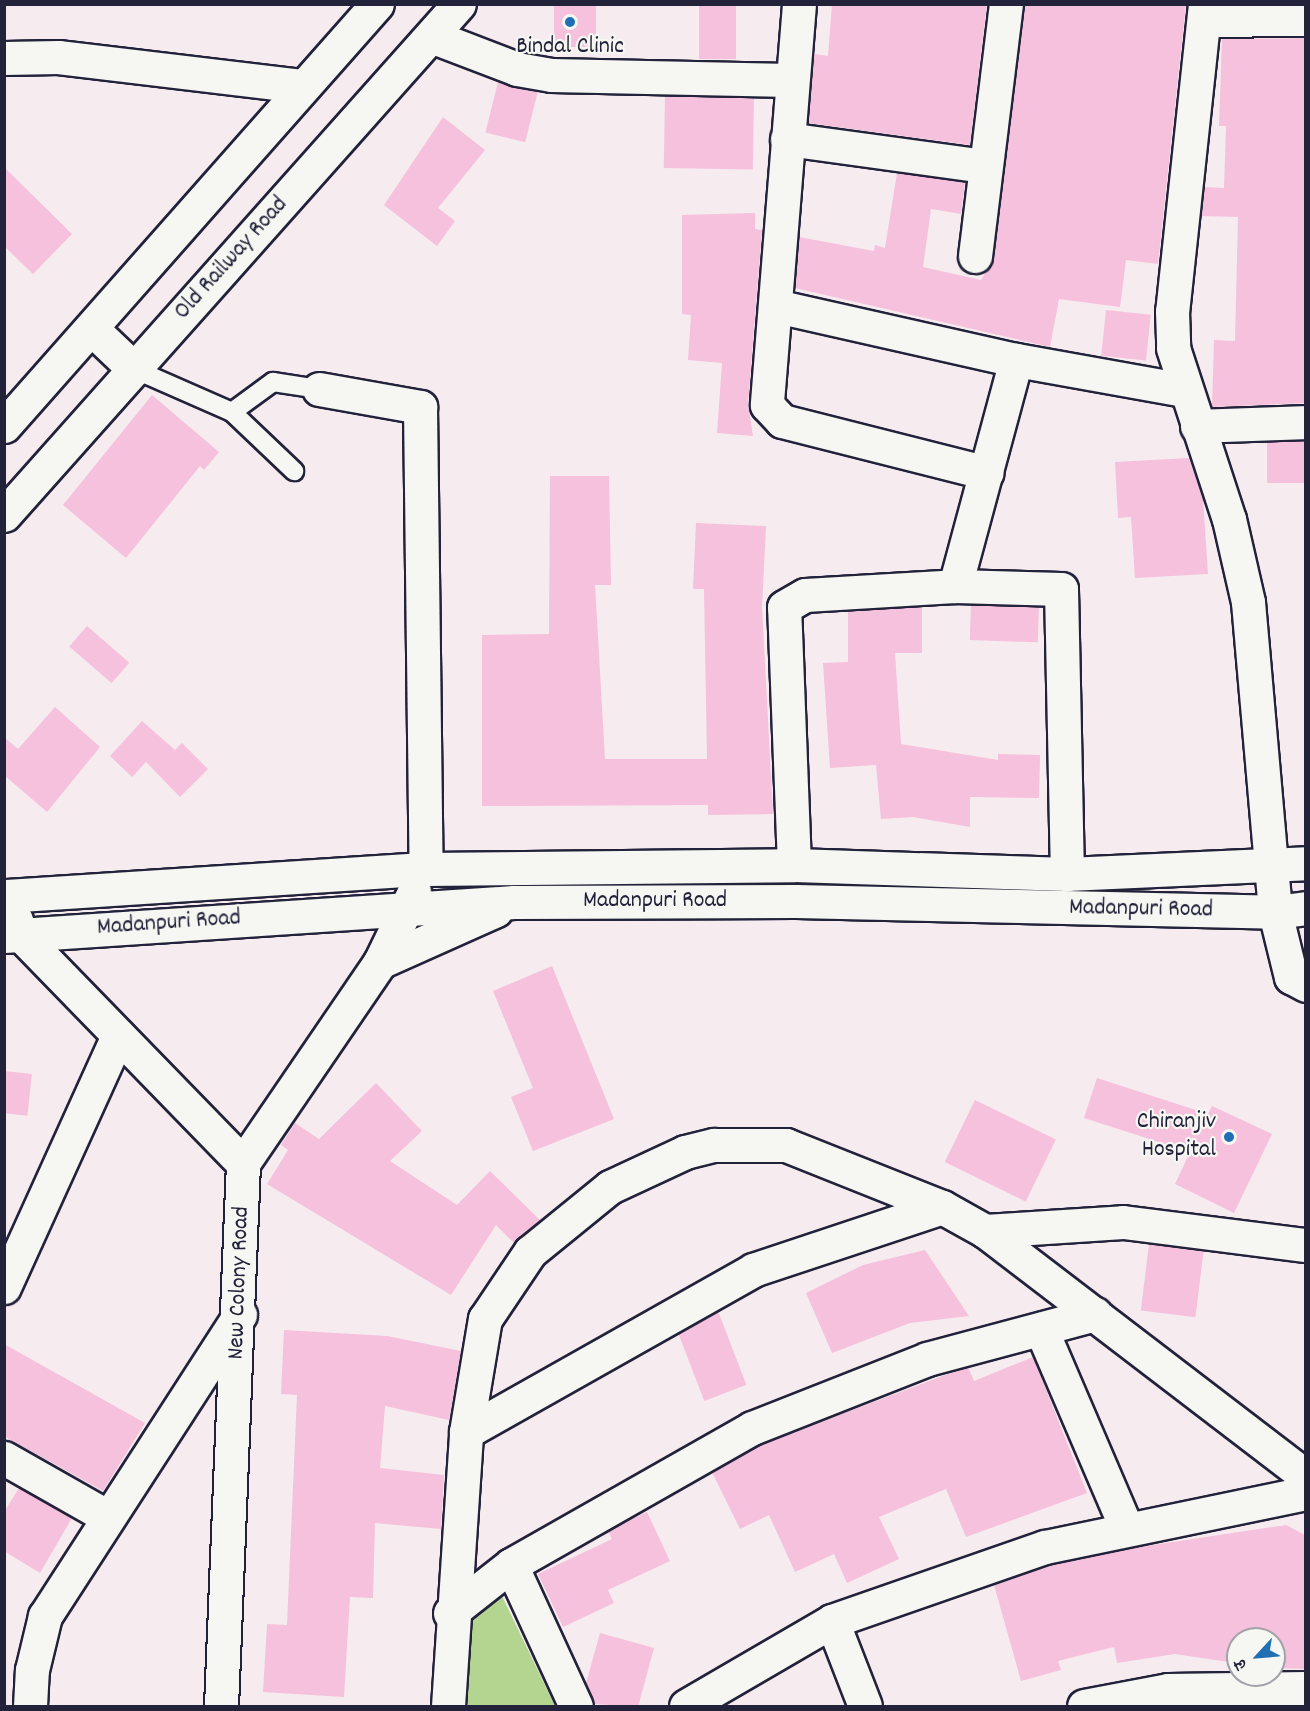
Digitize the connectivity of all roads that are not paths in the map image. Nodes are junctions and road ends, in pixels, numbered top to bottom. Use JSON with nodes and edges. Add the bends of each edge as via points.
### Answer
{"nodes":[{"id":1,"x":377,"y":4,"type":"edge"},
{"id":2,"x":459,"y":4,"type":"edge"},
{"id":3,"x":799,"y":4,"type":"edge"},
{"id":4,"x":1006,"y":4,"type":"edge"},
{"id":5,"x":1204,"y":12,"type":"edge"},
{"id":6,"x":1305,"y":19,"type":"edge"},
{"id":7,"x":431,"y":36,"type":"junction"},
{"id":8,"x":4,"y":58,"type":"edge"},
{"id":9,"x":790,"y":80,"type":"junction"},
{"id":10,"x":303,"y":86,"type":"junction"},
{"id":11,"x":787,"y":139,"type":"junction"},
{"id":12,"x":985,"y":166,"type":"junction"},
{"id":13,"x":975,"y":256,"type":"dead end"},
{"id":14,"x":776,"y":306,"type":"junction"},
{"id":15,"x":93,"y":330,"type":"junction"},
{"id":16,"x":1016,"y":360,"type":"junction"},
{"id":17,"x":134,"y":369,"type":"junction"},
{"id":18,"x":320,"y":389,"type":"joint"},
{"id":19,"x":1184,"y":390,"type":"junction"},
{"id":20,"x":232,"y":412,"type":"junction"},
{"id":21,"x":1305,"y":422,"type":"edge"},
{"id":22,"x":4,"y":426,"type":"edge"},
{"id":23,"x":1197,"y":426,"type":"junction"},
{"id":24,"x":294,"y":471,"type":"dead end"},
{"id":25,"x":987,"y":473,"type":"junction"},
{"id":26,"x":4,"y":514,"type":"edge"},
{"id":27,"x":955,"y":586,"type":"junction"},
{"id":28,"x":1305,"y":863,"type":"edge"},
{"id":29,"x":794,"y":865,"type":"junction"},
{"id":30,"x":1268,"y":867,"type":"junction"},
{"id":31,"x":426,"y":869,"type":"junction"},
{"id":32,"x":1067,"y":874,"type":"junction"},
{"id":33,"x":7,"y":896,"type":"edge"},
{"id":34,"x":514,"y":902,"type":"junction"},
{"id":35,"x":405,"y":908,"type":"junction"},
{"id":36,"x":1290,"y":910,"type":"edge"},
{"id":37,"x":12,"y":935,"type":"edge"},
{"id":38,"x":380,"y":963,"type":"junction"},
{"id":39,"x":1305,"y":985,"type":"edge"},
{"id":40,"x":118,"y":1036,"type":"junction"},
{"id":41,"x":243,"y":1163,"type":"junction"},
{"id":42,"x":942,"y":1207,"type":"junction"},
{"id":43,"x":985,"y":1231,"type":"junction"},
{"id":44,"x":1305,"y":1245,"type":"edge"},
{"id":45,"x":4,"y":1287,"type":"edge"},
{"id":46,"x":240,"y":1314,"type":"junction"},
{"id":47,"x":1095,"y":1314,"type":"junction"},
{"id":48,"x":1041,"y":1329,"type":"junction"},
{"id":49,"x":466,"y":1432,"type":"junction"},
{"id":50,"x":4,"y":1458,"type":"edge"},
{"id":51,"x":1305,"y":1476,"type":"edge"},
{"id":52,"x":1305,"y":1493,"type":"edge"},
{"id":53,"x":106,"y":1516,"type":"junction"},
{"id":54,"x":1126,"y":1527,"type":"junction"},
{"id":55,"x":511,"y":1565,"type":"junction"},
{"id":56,"x":450,"y":1613,"type":"junction"},
{"id":57,"x":832,"y":1621,"type":"junction"},
{"id":58,"x":1305,"y":1688,"type":"edge"},
{"id":59,"x":30,"y":1707,"type":"edge"},
{"id":60,"x":221,"y":1707,"type":"edge"},
{"id":61,"x":448,"y":1707,"type":"edge"},
{"id":62,"x":576,"y":1707,"type":"edge"},
{"id":63,"x":686,"y":1707,"type":"edge"},
{"id":64,"x":865,"y":1707,"type":"edge"},
{"id":65,"x":1084,"y":1707,"type":"edge"}],
"edges":[{"from":1,"to":10,"type":"street"},
{"from":2,"to":7,"type":"street","name":"Old Railway Road"},
{"from":3,"to":9,"type":"street"},
{"from":4,"to":12,"type":"street"},
{"from":5,"to":6,"type":"street"},
{"from":5,"to":19,"type":"street","via":[[1172,311],[1173,348]]},
{"from":7,"to":9,"type":"street","via":[[517,69],[551,75]]},
{"from":7,"to":17,"type":"street","name":"Old Railway Road"},
{"from":8,"to":10,"type":"street","via":[[57,57]]},
{"from":9,"to":11,"type":"street"},
{"from":10,"to":15,"type":"street"},
{"from":11,"to":12,"type":"street"},
{"from":11,"to":14,"type":"street"},
{"from":12,"to":13,"type":"street"},
{"from":14,"to":16,"type":"street"},
{"from":14,"to":25,"type":"street","via":[[766,399],[775,417]]},
{"from":15,"to":17,"type":"street"},
{"from":15,"to":22,"type":"street"},
{"from":16,"to":19,"type":"street"},
{"from":16,"to":25,"type":"street"},
{"from":17,"to":20,"type":"lane"},
{"from":17,"to":26,"type":"street","name":"Old Railway Road"},
{"from":18,"to":20,"type":"lane","via":[[273,382]]},
{"from":18,"to":31,"type":"street","via":[[420,407]]},
{"from":19,"to":23,"type":"street"},
{"from":20,"to":24,"type":"lane"},
{"from":21,"to":23,"type":"street"},
{"from":23,"to":30,"type":"street","via":[[1229,519],[1248,602]]},
{"from":25,"to":27,"type":"street"},
{"from":27,"to":29,"type":"street","via":[[805,595],[784,607]]},
{"from":27,"to":32,"type":"street","via":[[1061,589]]},
{"from":28,"to":30,"type":"street","name":"Madanpuri Road"},
{"from":29,"to":31,"type":"street","name":"Madanpuri Road"},
{"from":29,"to":32,"type":"street","name":"Madanpuri Road"},
{"from":30,"to":32,"type":"street","name":"Madanpuri Road"},
{"from":30,"to":36,"type":"street"},
{"from":31,"to":33,"type":"street","name":"Madanpuri Road"},
{"from":31,"to":35,"type":"street"},
{"from":33,"to":37,"type":"street"},
{"from":34,"to":35,"type":"street","name":"Madanpuri Road"},
{"from":34,"to":36,"type":"street","name":"Madanpuri Road","via":[[796,901]]},
{"from":34,"to":38,"type":"street"},
{"from":35,"to":37,"type":"street","name":"Madanpuri Road"},
{"from":35,"to":38,"type":"street"},
{"from":36,"to":39,"type":"street","via":[[1291,977]]},
{"from":37,"to":40,"type":"street"},
{"from":38,"to":41,"type":"street"},
{"from":40,"to":41,"type":"street"},
{"from":40,"to":45,"type":"street"},
{"from":41,"to":46,"type":"street","name":"New Colony Road"},
{"from":42,"to":43,"type":"street"},
{"from":42,"to":49,"type":"street","via":[[753,1270]]},
{"from":42,"to":49,"type":"street","via":[[786,1145],[714,1145],[610,1187],[530,1252],[506,1284],[485,1320]]},
{"from":43,"to":44,"type":"street","via":[[1123,1222]]},
{"from":43,"to":47,"type":"street"},
{"from":46,"to":53,"type":"street"},
{"from":46,"to":60,"type":"street","name":"New Colony Road"},
{"from":47,"to":48,"type":"street"},
{"from":47,"to":51,"type":"street"},
{"from":48,"to":54,"type":"street"},
{"from":48,"to":55,"type":"street","via":[[927,1359],[752,1428]]},
{"from":49,"to":56,"type":"street"},
{"from":50,"to":53,"type":"street"},
{"from":52,"to":54,"type":"street"},
{"from":53,"to":59,"type":"street","via":[[45,1616],[32,1670]]},
{"from":54,"to":57,"type":"street","via":[[1045,1547]]},
{"from":55,"to":56,"type":"street"},
{"from":55,"to":62,"type":"street"},
{"from":56,"to":61,"type":"street"},
{"from":57,"to":63,"type":"street"},
{"from":57,"to":64,"type":"street"},
{"from":58,"to":65,"type":"street","via":[[1168,1690]]}]}
